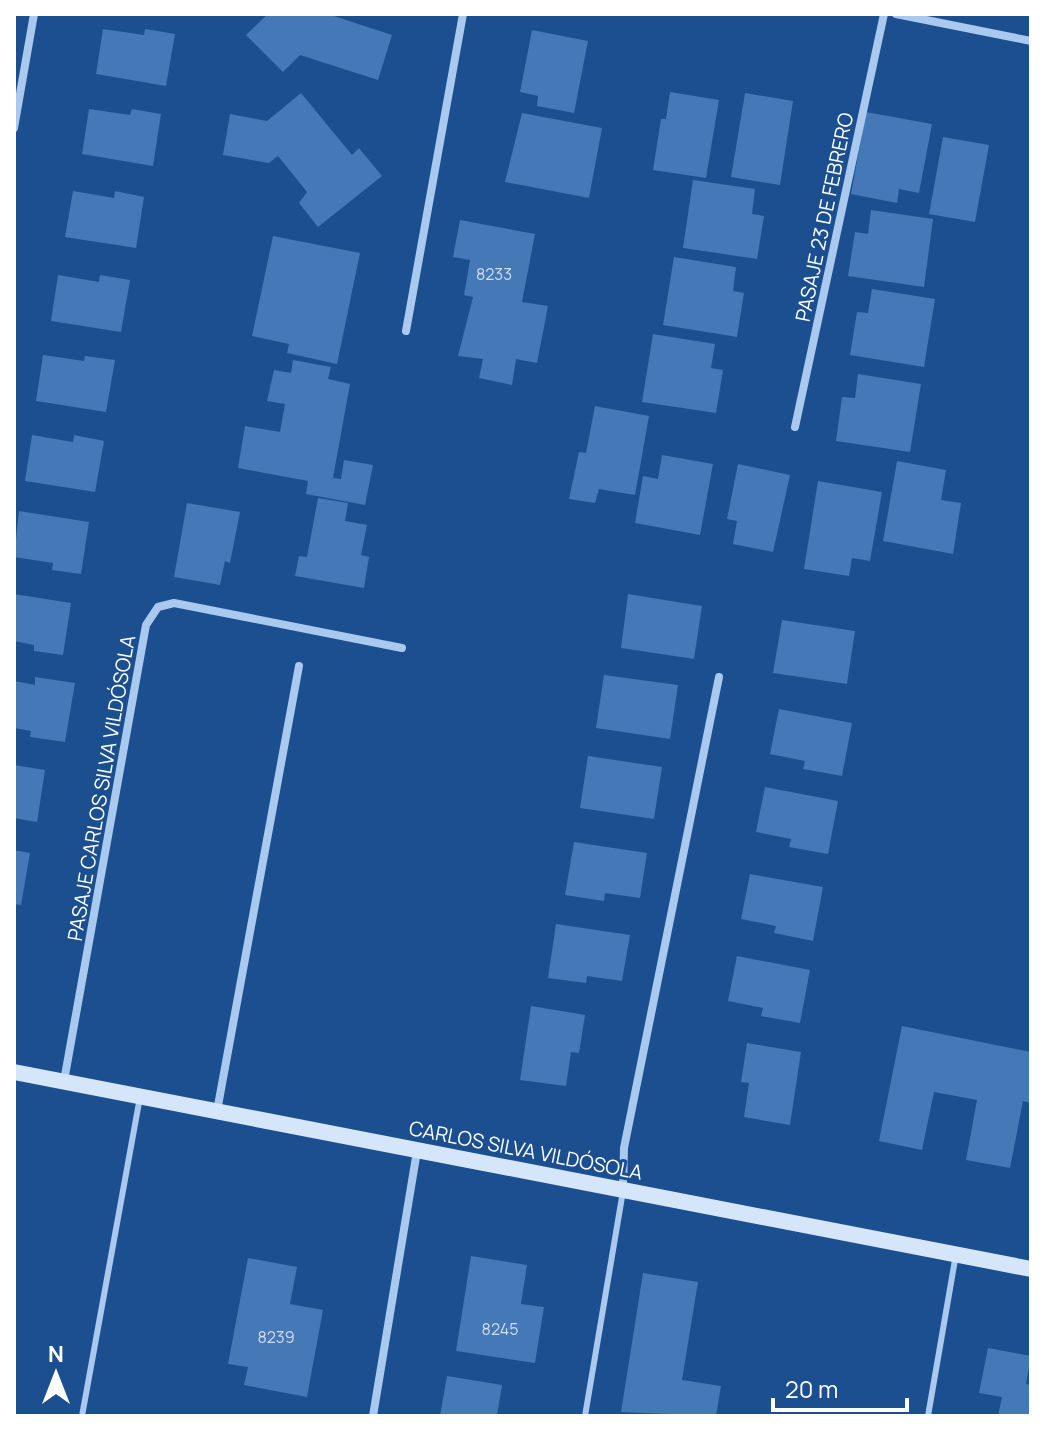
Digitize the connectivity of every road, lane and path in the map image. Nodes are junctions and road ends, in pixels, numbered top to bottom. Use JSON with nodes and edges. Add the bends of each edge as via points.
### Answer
{"nodes":[{"id":1,"x":34,"y":14,"type":"edge"},
{"id":2,"x":463,"y":14,"type":"edge"},
{"id":3,"x":884,"y":14,"type":"edge"},
{"id":4,"x":896,"y":14,"type":"edge"},
{"id":5,"x":1031,"y":41,"type":"edge"},
{"id":6,"x":14,"y":128,"type":"edge"},
{"id":7,"x":406,"y":331,"type":"dead end"},
{"id":8,"x":795,"y":427,"type":"dead end"},
{"id":9,"x":402,"y":648,"type":"dead end"},
{"id":10,"x":299,"y":666,"type":"dead end"},
{"id":11,"x":719,"y":677,"type":"dead end"},
{"id":12,"x":14,"y":1072,"type":"edge"},
{"id":13,"x":64,"y":1081,"type":"junction"},
{"id":14,"x":140,"y":1096,"type":"junction"},
{"id":15,"x":217,"y":1111,"type":"junction"},
{"id":16,"x":417,"y":1151,"type":"junction"},
{"id":17,"x":623,"y":1188,"type":"junction"},
{"id":18,"x":956,"y":1253,"type":"junction"},
{"id":19,"x":1031,"y":1269,"type":"edge"},
{"id":20,"x":82,"y":1416,"type":"edge"},
{"id":21,"x":373,"y":1416,"type":"edge"},
{"id":22,"x":585,"y":1416,"type":"edge"},
{"id":23,"x":928,"y":1416,"type":"edge"}],
"edges":[{"from":1,"to":6,"type":"street"},
{"from":2,"to":7,"type":"street"},
{"from":3,"to":8,"type":"street","name":"PASAJE 23 DE FEBRERO"},
{"from":4,"to":5,"type":"street"},
{"from":9,"to":13,"type":"street","name":"PASAJE CARLOS SILVA VILDÓSOLA","via":[[174,603],[158,607],[146,625]]},
{"from":10,"to":15,"type":"street"},
{"from":11,"to":17,"type":"street","via":[[624,1148]]},
{"from":12,"to":13,"type":"street","name":"CARLOS SILVA VILDÓSOLA"},
{"from":13,"to":14,"type":"street","name":"CARLOS SILVA VILDÓSOLA"},
{"from":14,"to":15,"type":"street","name":"CARLOS SILVA VILDÓSOLA"},
{"from":14,"to":20,"type":"lane"},
{"from":15,"to":16,"type":"street","name":"CARLOS SILVA VILDÓSOLA"},
{"from":16,"to":17,"type":"street","name":"CARLOS SILVA VILDÓSOLA"},
{"from":16,"to":21,"type":"street"},
{"from":17,"to":18,"type":"street","name":"CARLOS SILVA VILDÓSOLA"},
{"from":17,"to":22,"type":"lane"},
{"from":18,"to":19,"type":"street","name":"CARLOS SILVA VILDÓSOLA"},
{"from":18,"to":23,"type":"lane"}]}
